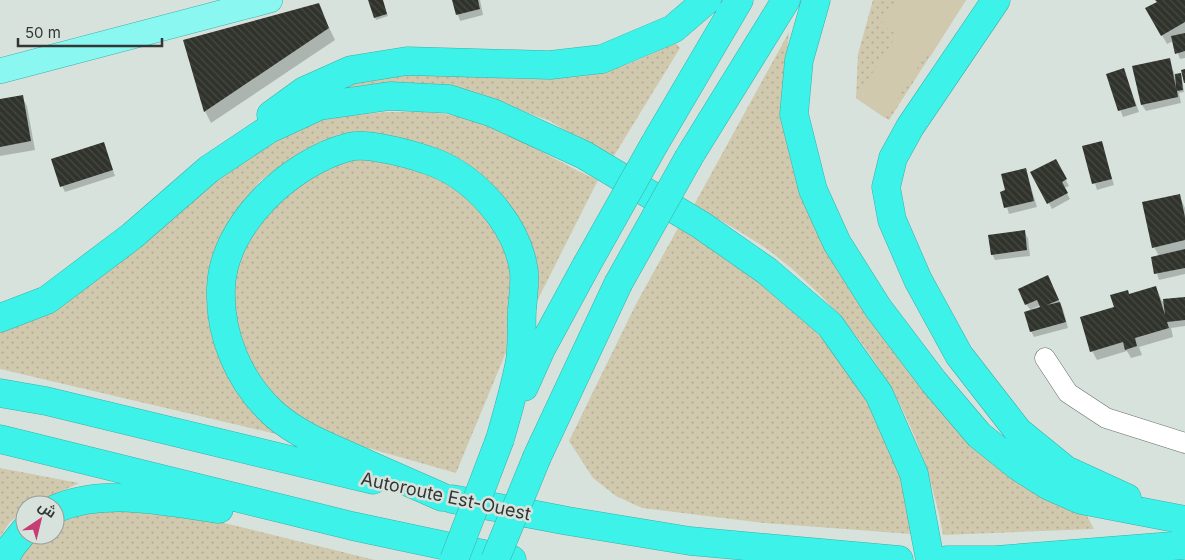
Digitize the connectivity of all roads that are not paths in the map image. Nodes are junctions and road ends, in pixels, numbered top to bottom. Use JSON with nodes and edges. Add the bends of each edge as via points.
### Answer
{"nodes":[{"id":1,"x":270,"y":0,"type":"edge"},
{"id":2,"x":707,"y":0,"type":"edge"},
{"id":3,"x":739,"y":0,"type":"edge"},
{"id":4,"x":786,"y":0,"type":"edge"},
{"id":5,"x":816,"y":0,"type":"edge"},
{"id":6,"x":996,"y":0,"type":"edge"},
{"id":7,"x":0,"y":71,"type":"edge"},
{"id":8,"x":209,"y":169,"type":"junction"},
{"id":9,"x":0,"y":318,"type":"edge"},
{"id":10,"x":1045,"y":358,"type":"dead end"},
{"id":11,"x":0,"y":392,"type":"edge"},
{"id":12,"x":0,"y":439,"type":"edge"},
{"id":13,"x":500,"y":439,"type":"junction"},
{"id":14,"x":1185,"y":443,"type":"edge"},
{"id":15,"x":442,"y":497,"type":"junction"},
{"id":16,"x":65,"y":505,"type":"edge"},
{"id":17,"x":1176,"y":519,"type":"edge"},
{"id":18,"x":352,"y":526,"type":"junction"},
{"id":19,"x":15,"y":542,"type":"edge"},
{"id":20,"x":1185,"y":544,"type":"edge"},
{"id":21,"x":4,"y":560,"type":"edge"},
{"id":22,"x":454,"y":560,"type":"edge"},
{"id":23,"x":495,"y":560,"type":"edge"},
{"id":24,"x":512,"y":560,"type":"edge"},
{"id":25,"x":898,"y":560,"type":"edge"},
{"id":26,"x":930,"y":560,"type":"edge"},
{"id":27,"x":947,"y":560,"type":"edge"}],
"edges":[{"from":1,"to":7,"type":"main road"},
{"from":2,"to":8,"type":"highway","via":[[673,29],[602,59],[550,65],[407,61],[351,70],[304,91],[264,120]]},
{"from":3,"to":13,"type":"highway","bridge":true,"via":[[586,266],[541,350]]},
{"from":4,"to":23,"type":"highway","bridge":true,"via":[[689,157],[618,284],[536,457]]},
{"from":5,"to":17,"type":"highway","via":[[800,60],[794,114],[813,190],[837,243],[878,308],[979,436],[1019,467],[1049,486],[1082,500]]},
{"from":6,"to":17,"type":"highway","via":[[910,127],[893,158],[886,187],[892,220],[918,280],[959,355],[1018,431],[1066,470]]},
{"from":8,"to":9,"type":"highway","via":[[132,236],[47,300]]},
{"from":8,"to":26,"type":"highway","via":[[269,129],[319,106],[390,96],[449,99],[493,112],[584,155],[701,226],[774,277],[830,326],[879,394],[914,474]]},
{"from":10,"to":14,"type":"street","via":[[1068,393],[1106,418]]},
{"from":11,"to":15,"type":"highway","name":"Autoroute Est-Ouest"},
{"from":12,"to":18,"type":"highway"},
{"from":13,"to":15,"type":"highway","via":[[520,364],[524,272],[515,244],[488,198],[437,163],[405,152],[352,146],[323,156],[296,171],[268,193],[246,222],[230,251],[221,286],[222,319],[238,369],[274,414],[304,436]]},
{"from":13,"to":22,"type":"highway","bridge":true},
{"from":15,"to":25,"type":"highway","name":"Autoroute Est-Ouest","via":[[690,541]]},
{"from":16,"to":18,"type":"highway","via":[[90,499],[134,499]]},
{"from":18,"to":24,"type":"highway"},
{"from":19,"to":21,"type":"highway"},
{"from":20,"to":27,"type":"highway","via":[[996,560]]}]}
